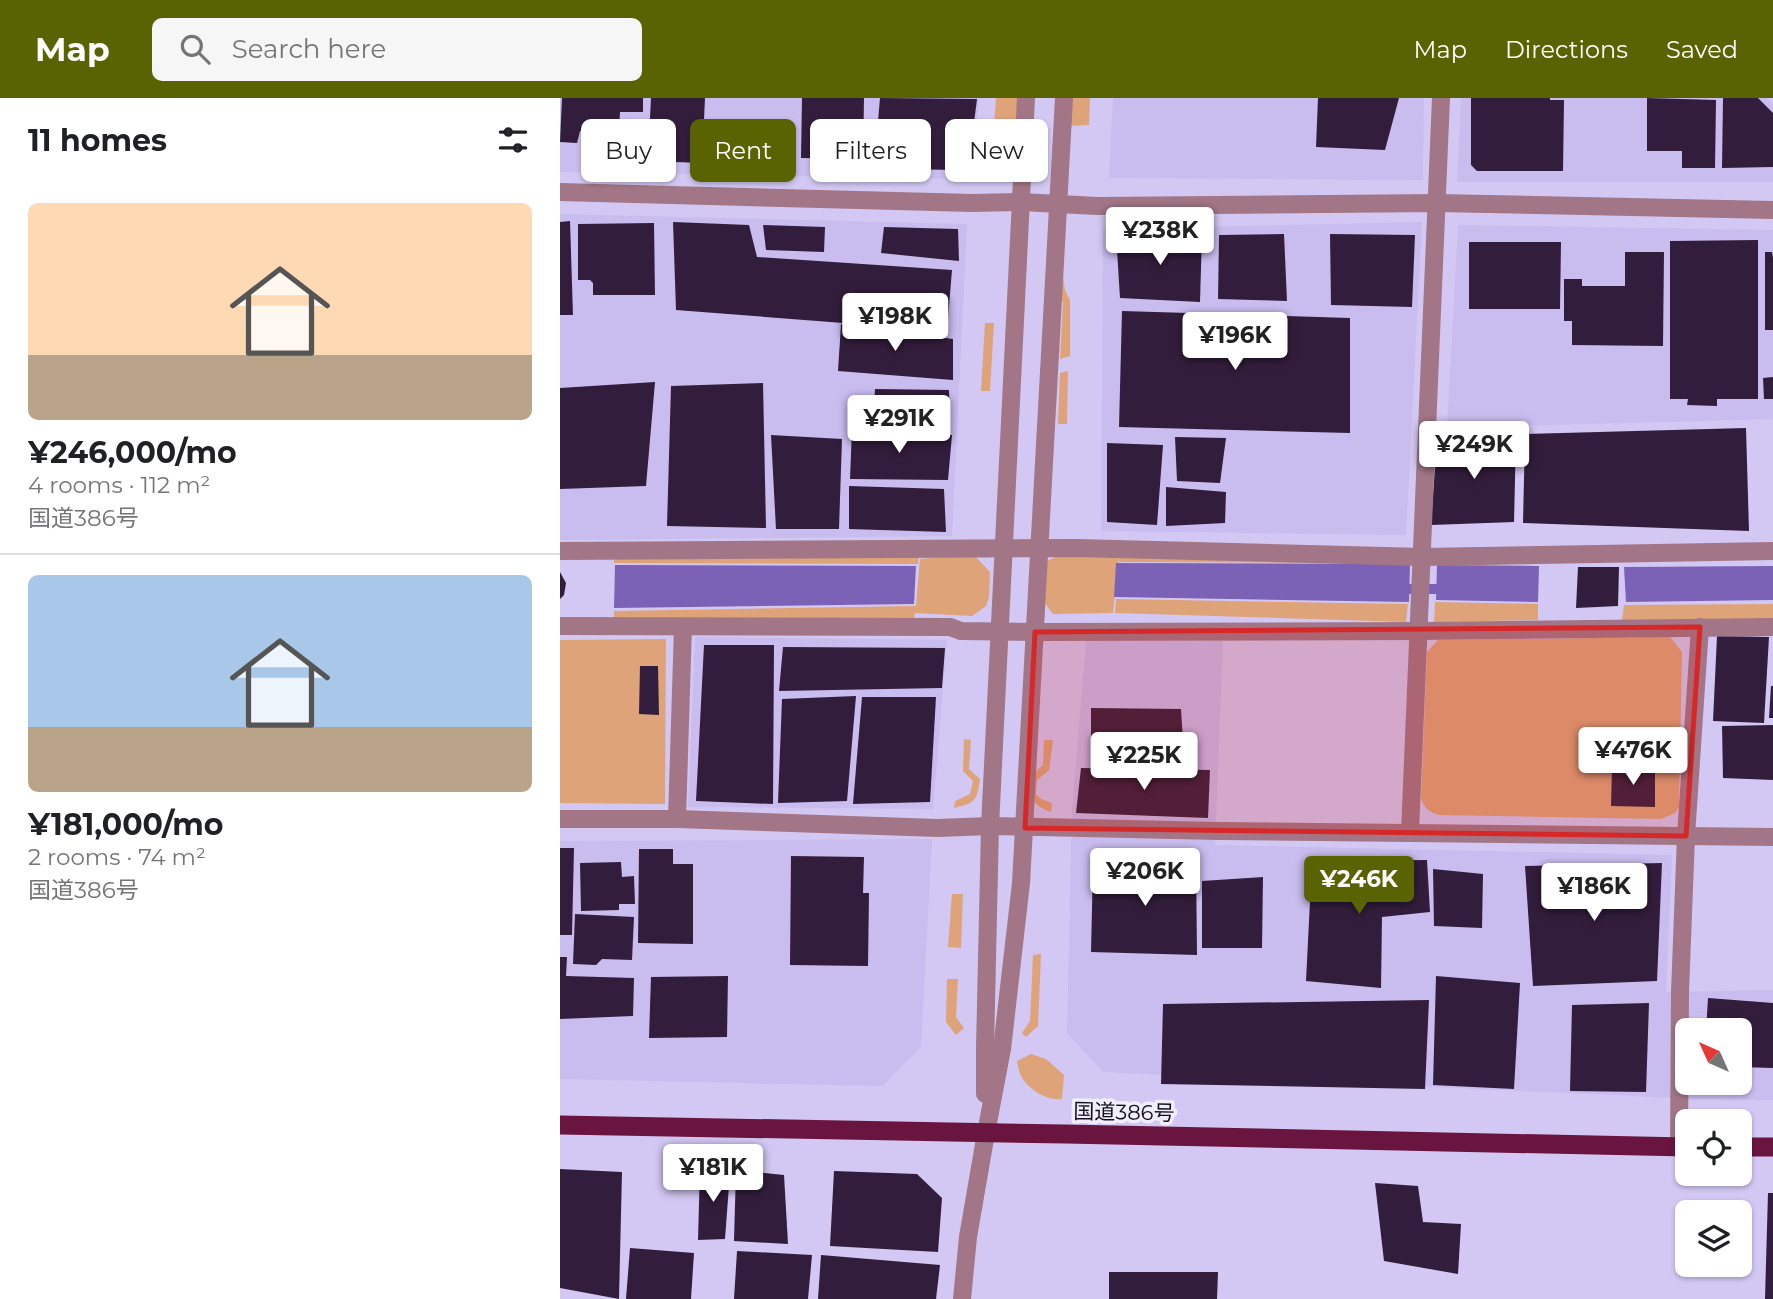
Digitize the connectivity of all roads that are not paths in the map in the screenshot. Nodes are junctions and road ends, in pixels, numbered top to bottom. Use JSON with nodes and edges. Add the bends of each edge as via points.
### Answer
{"nodes":[{"id":1,"x":1026,"y":98,"type":"edge"},
{"id":2,"x":1064,"y":98,"type":"edge"},
{"id":3,"x":1441,"y":98,"type":"edge"},
{"id":4,"x":560,"y":192,"type":"edge"},
{"id":5,"x":1021,"y":202,"type":"junction"},
{"id":6,"x":1437,"y":202,"type":"junction"},
{"id":7,"x":1058,"y":204,"type":"junction"},
{"id":8,"x":1773,"y":210,"type":"edge"},
{"id":9,"x":1003,"y":548,"type":"junction"},
{"id":10,"x":1040,"y":548,"type":"junction"},
{"id":11,"x":560,"y":551,"type":"edge"},
{"id":12,"x":1773,"y":551,"type":"edge"},
{"id":13,"x":1422,"y":556,"type":"junction"},
{"id":14,"x":560,"y":626,"type":"edge"},
{"id":15,"x":683,"y":627,"type":"junction"},
{"id":16,"x":1700,"y":627,"type":"junction"},
{"id":17,"x":1773,"y":627,"type":"edge"},
{"id":18,"x":1419,"y":631,"type":"junction"},
{"id":19,"x":999,"y":632,"type":"junction"},
{"id":20,"x":1035,"y":632,"type":"junction"},
{"id":21,"x":677,"y":818,"type":"junction"},
{"id":22,"x":560,"y":819,"type":"edge"},
{"id":23,"x":990,"y":826,"type":"junction"},
{"id":24,"x":1024,"y":828,"type":"junction"},
{"id":25,"x":1410,"y":832,"type":"junction"},
{"id":26,"x":1686,"y":836,"type":"junction"},
{"id":27,"x":1773,"y":837,"type":"edge"},
{"id":28,"x":1682,"y":1109,"type":"edge"},
{"id":29,"x":560,"y":1125,"type":"edge"},
{"id":30,"x":986,"y":1133,"type":"junction"},
{"id":31,"x":1675,"y":1147,"type":"edge"},
{"id":32,"x":1752,"y":1147,"type":"edge"},
{"id":33,"x":1773,"y":1147,"type":"edge"},
{"id":34,"x":962,"y":1299,"type":"edge"}],
"edges":[{"from":1,"to":5,"type":"street"},
{"from":2,"to":7,"type":"street"},
{"from":3,"to":6,"type":"street"},
{"from":4,"to":5,"type":"street"},
{"from":5,"to":7,"type":"street"},
{"from":5,"to":9,"type":"street"},
{"from":6,"to":7,"type":"street"},
{"from":6,"to":8,"type":"street"},
{"from":6,"to":13,"type":"street"},
{"from":7,"to":10,"type":"street"},
{"from":9,"to":10,"type":"street"},
{"from":9,"to":11,"type":"street"},
{"from":9,"to":19,"type":"street"},
{"from":10,"to":13,"type":"street"},
{"from":10,"to":20,"type":"street"},
{"from":12,"to":13,"type":"street"},
{"from":13,"to":18,"type":"street"},
{"from":14,"to":15,"type":"street"},
{"from":15,"to":19,"type":"street"},
{"from":15,"to":21,"type":"street"},
{"from":16,"to":17,"type":"street"},
{"from":16,"to":18,"type":"street"},
{"from":16,"to":26,"type":"street"},
{"from":18,"to":20,"type":"street"},
{"from":18,"to":25,"type":"street"},
{"from":19,"to":20,"type":"street"},
{"from":19,"to":23,"type":"street"},
{"from":20,"to":24,"type":"street"},
{"from":21,"to":22,"type":"street"},
{"from":21,"to":23,"type":"street"},
{"from":23,"to":24,"type":"street"},
{"from":23,"to":30,"type":"street"},
{"from":24,"to":25,"type":"street"},
{"from":24,"to":30,"type":"street","via":[[1002,1049]]},
{"from":25,"to":26,"type":"street"},
{"from":26,"to":27,"type":"street"},
{"from":26,"to":28,"type":"street","via":[[1680,992]]},
{"from":29,"to":30,"type":"highway","name":"国道386号"},
{"from":30,"to":31,"type":"highway","name":"国道386号"},
{"from":30,"to":34,"type":"street"},
{"from":32,"to":33,"type":"highway"}]}
